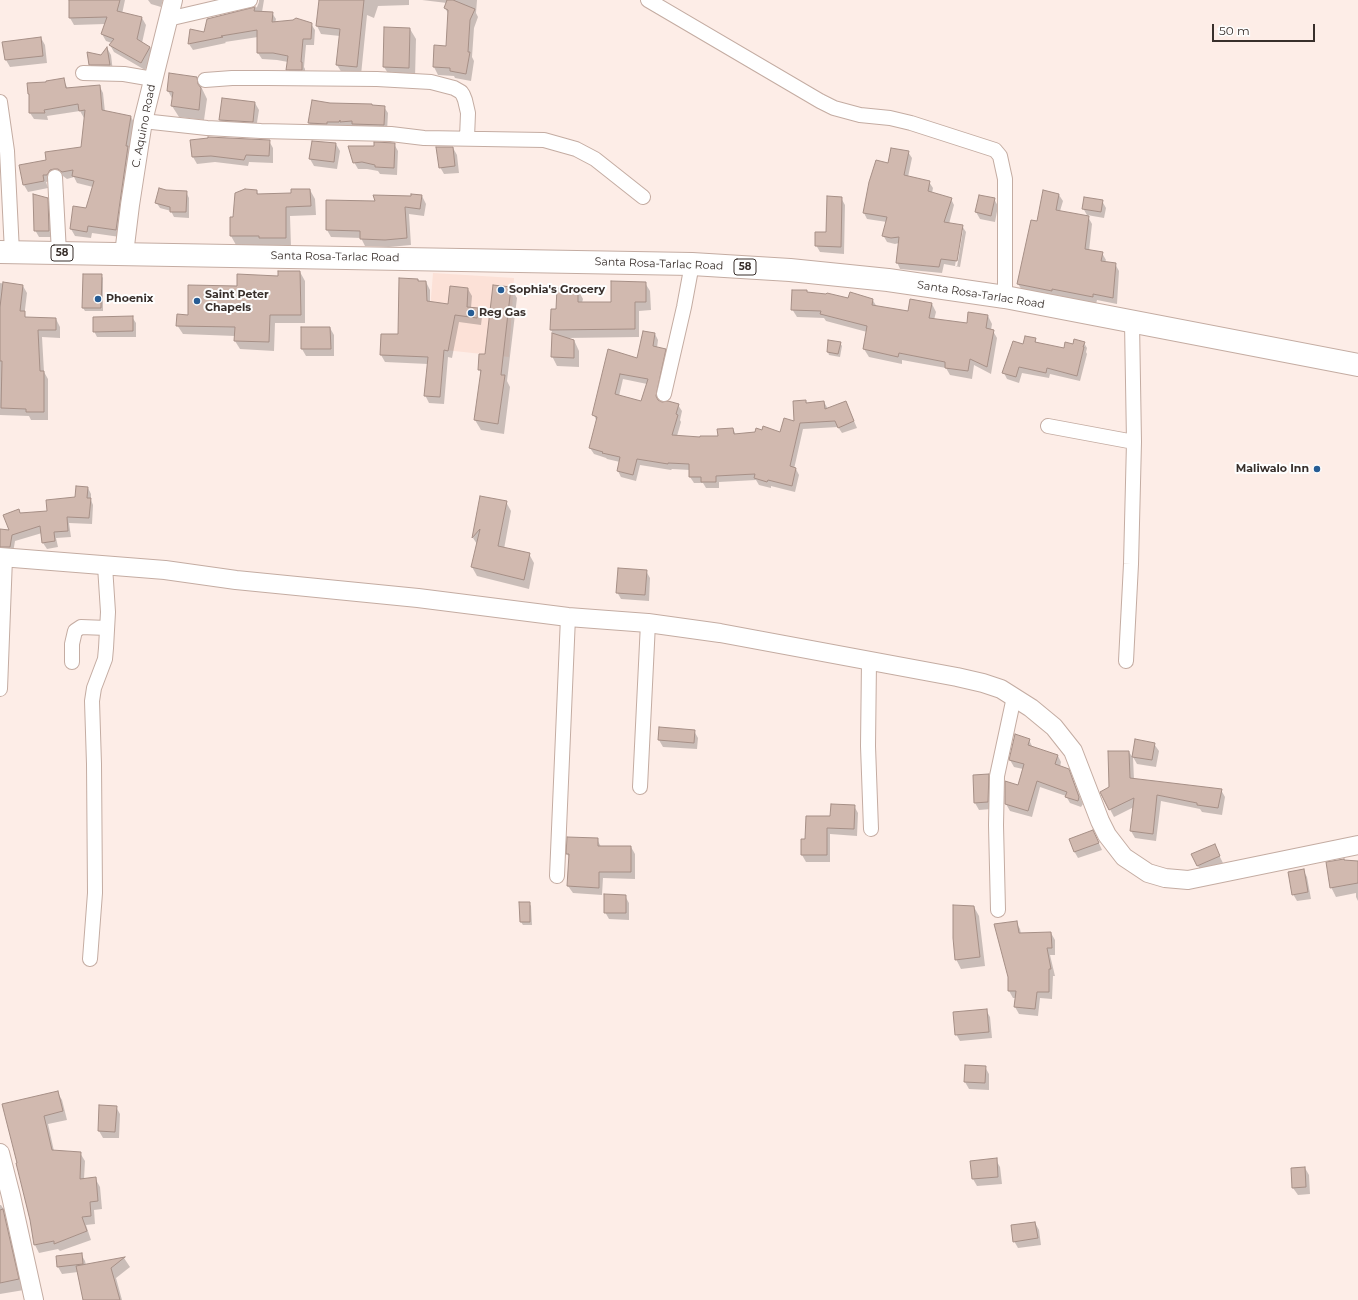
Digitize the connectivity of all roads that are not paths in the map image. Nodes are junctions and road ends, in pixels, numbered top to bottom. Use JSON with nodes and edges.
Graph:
{"nodes":[{"id":1,"x":173,"y":0,"type":"edge"},
{"id":2,"x":250,"y":0,"type":"edge"},
{"id":3,"x":648,"y":0,"type":"edge"},
{"id":4,"x":168,"y":19,"type":"junction"},
{"id":5,"x":83,"y":73,"type":"dead end"},
{"id":6,"x":153,"y":79,"type":"junction"},
{"id":7,"x":205,"y":80,"type":"dead end"},
{"id":8,"x":0,"y":102,"type":"edge"},
{"id":9,"x":143,"y":121,"type":"junction"},
{"id":10,"x":467,"y":138,"type":"junction"},
{"id":11,"x":55,"y":177,"type":"dead end"},
{"id":12,"x":643,"y":197,"type":"dead end"},
{"id":13,"x":6,"y":252,"type":"edge"},
{"id":14,"x":59,"y":253,"type":"junction"},
{"id":15,"x":124,"y":254,"type":"junction"},
{"id":16,"x":692,"y":264,"type":"junction"},
{"id":17,"x":1005,"y":297,"type":"junction"},
{"id":18,"x":1132,"y":322,"type":"junction"},
{"id":19,"x":1358,"y":365,"type":"edge"},
{"id":20,"x":664,"y":394,"type":"dead end"},
{"id":21,"x":1048,"y":426,"type":"dead end"},
{"id":22,"x":1134,"y":442,"type":"junction"},
{"id":23,"x":3,"y":557,"type":"edge"},
{"id":24,"x":105,"y":566,"type":"junction"},
{"id":25,"x":568,"y":617,"type":"junction"},
{"id":26,"x":648,"y":623,"type":"junction"},
{"id":27,"x":107,"y":628,"type":"junction"},
{"id":28,"x":869,"y":661,"type":"junction"},
{"id":29,"x":1126,"y":661,"type":"dead end"},
{"id":30,"x":72,"y":662,"type":"dead end"},
{"id":31,"x":0,"y":689,"type":"edge"},
{"id":32,"x":1014,"y":697,"type":"junction"},
{"id":33,"x":640,"y":787,"type":"dead end"},
{"id":34,"x":870,"y":829,"type":"dead end"},
{"id":35,"x":1358,"y":845,"type":"edge"},
{"id":36,"x":556,"y":876,"type":"dead end"},
{"id":37,"x":998,"y":910,"type":"dead end"},
{"id":38,"x":90,"y":959,"type":"dead end"},
{"id":39,"x":0,"y":1153,"type":"edge"},
{"id":40,"x":34,"y":1300,"type":"edge"}],
"edges":[{"from":1,"to":4,"type":"street","name":"C. Aquino Road"},
{"from":2,"to":4,"type":"street"},
{"from":3,"to":17,"type":"street"},
{"from":4,"to":6,"type":"street","name":"C. Aquino Road"},
{"from":5,"to":6,"type":"street"},
{"from":6,"to":9,"type":"street","name":"C. Aquino Road"},
{"from":7,"to":10,"type":"street"},
{"from":8,"to":13,"type":"street"},
{"from":9,"to":10,"type":"street"},
{"from":9,"to":15,"type":"street","name":"C. Aquino Road"},
{"from":10,"to":12,"type":"street"},
{"from":11,"to":14,"type":"street"},
{"from":13,"to":14,"type":"highway","name":"Santa Rosa-Tarlac Road","number":"58"},
{"from":14,"to":15,"type":"highway","name":"Santa Rosa-Tarlac Road","number":"58"},
{"from":15,"to":16,"type":"highway","name":"Santa Rosa-Tarlac Road","number":"58"},
{"from":16,"to":17,"type":"highway","name":"Santa Rosa-Tarlac Road","number":"58"},
{"from":16,"to":20,"type":"street"},
{"from":17,"to":18,"type":"highway","name":"Santa Rosa-Tarlac Road","number":"58"},
{"from":18,"to":19,"type":"highway","name":"Santa Rosa-Tarlac Road","number":"58"},
{"from":18,"to":22,"type":"street"},
{"from":21,"to":22,"type":"street"},
{"from":22,"to":29,"type":"street"},
{"from":23,"to":24,"type":"street"},
{"from":23,"to":31,"type":"street"},
{"from":24,"to":25,"type":"street"},
{"from":24,"to":27,"type":"street"},
{"from":25,"to":26,"type":"street"},
{"from":25,"to":36,"type":"street"},
{"from":26,"to":28,"type":"street"},
{"from":26,"to":33,"type":"street"},
{"from":27,"to":30,"type":"street"},
{"from":27,"to":38,"type":"street"},
{"from":28,"to":32,"type":"street"},
{"from":28,"to":34,"type":"street"},
{"from":32,"to":35,"type":"street"},
{"from":32,"to":37,"type":"street"},
{"from":39,"to":40,"type":"street"}]}
